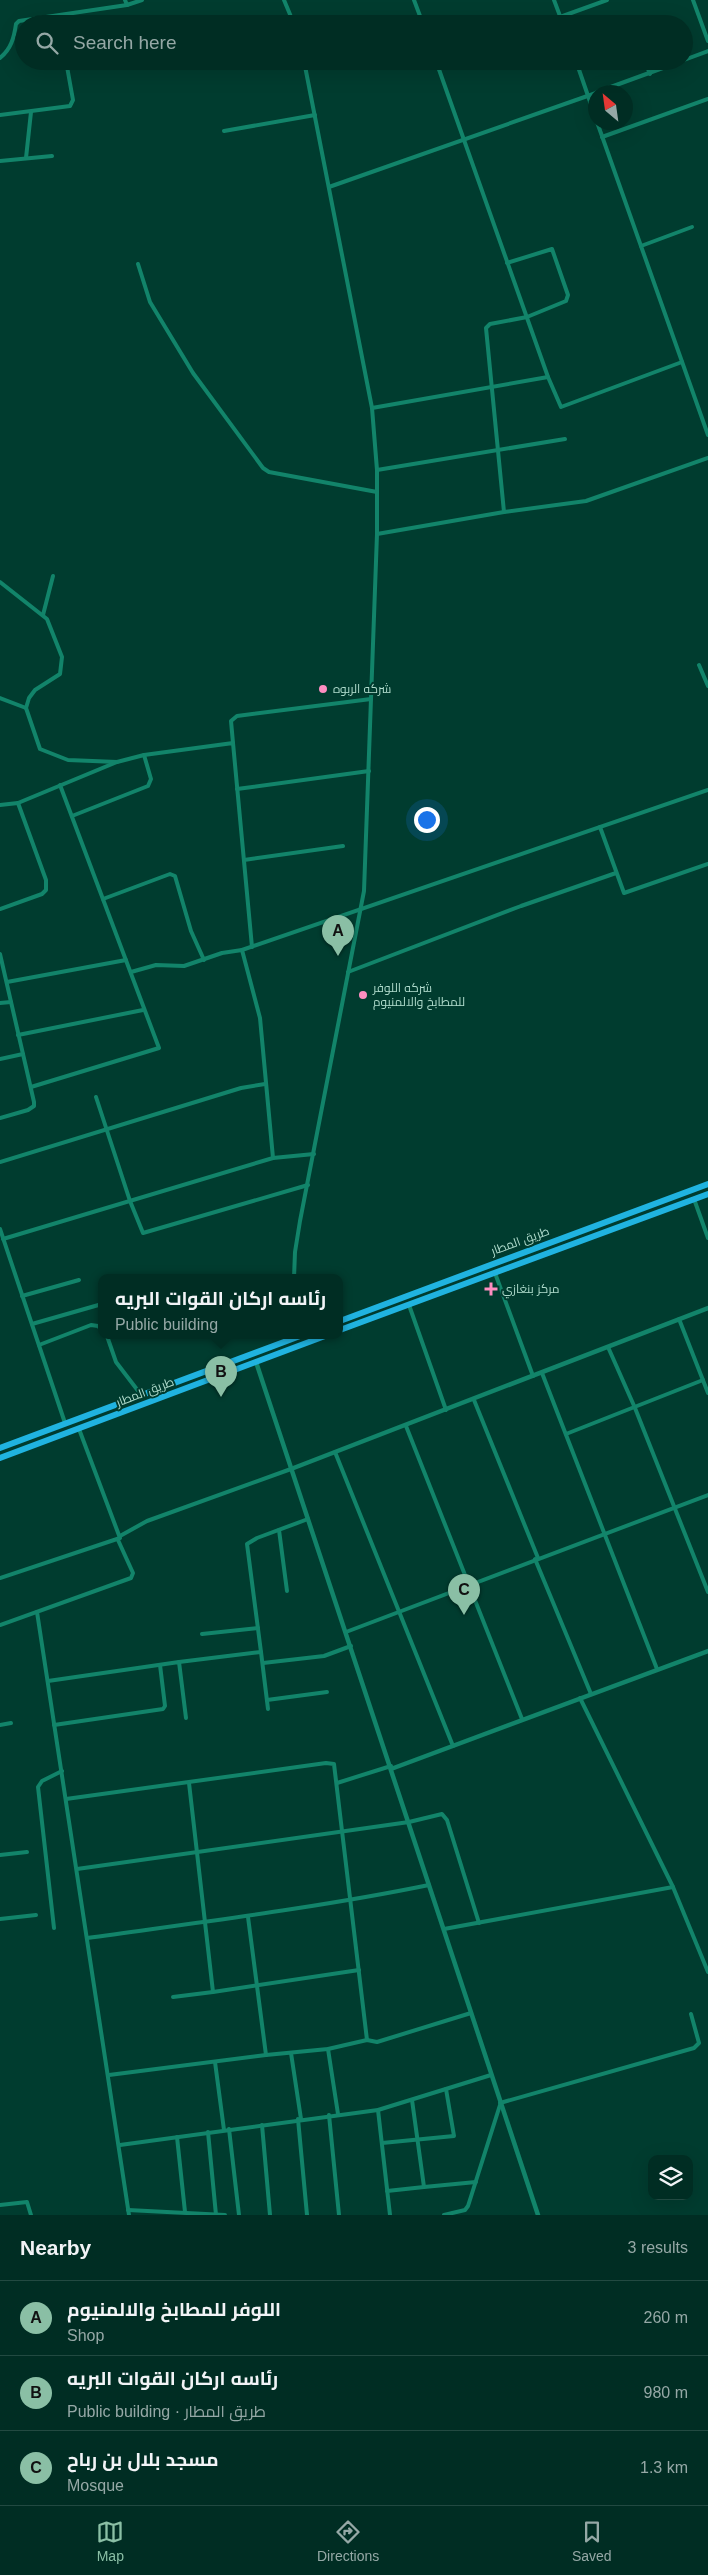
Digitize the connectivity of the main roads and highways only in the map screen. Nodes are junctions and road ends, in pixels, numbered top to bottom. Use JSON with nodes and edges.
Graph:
{"nodes":[{"id":1,"x":708,"y":1184,"type":"edge"},
{"id":2,"x":708,"y":1194,"type":"edge"},
{"id":3,"x":343,"y":1320,"type":"edge"},
{"id":4,"x":343,"y":1329,"type":"edge"},
{"id":5,"x":292,"y":1339,"type":"edge"},
{"id":6,"x":317,"y":1339,"type":"edge"},
{"id":7,"x":0,"y":1448,"type":"edge"},
{"id":8,"x":0,"y":1458,"type":"edge"}],
"edges":[{"from":1,"to":3,"type":"highway","name":"طريق المطار"},
{"from":2,"to":4,"type":"highway","name":"طريق المطار"},
{"from":5,"to":7,"type":"highway","name":"طريق المطار"},
{"from":6,"to":8,"type":"highway","name":"طريق المطار"}]}
